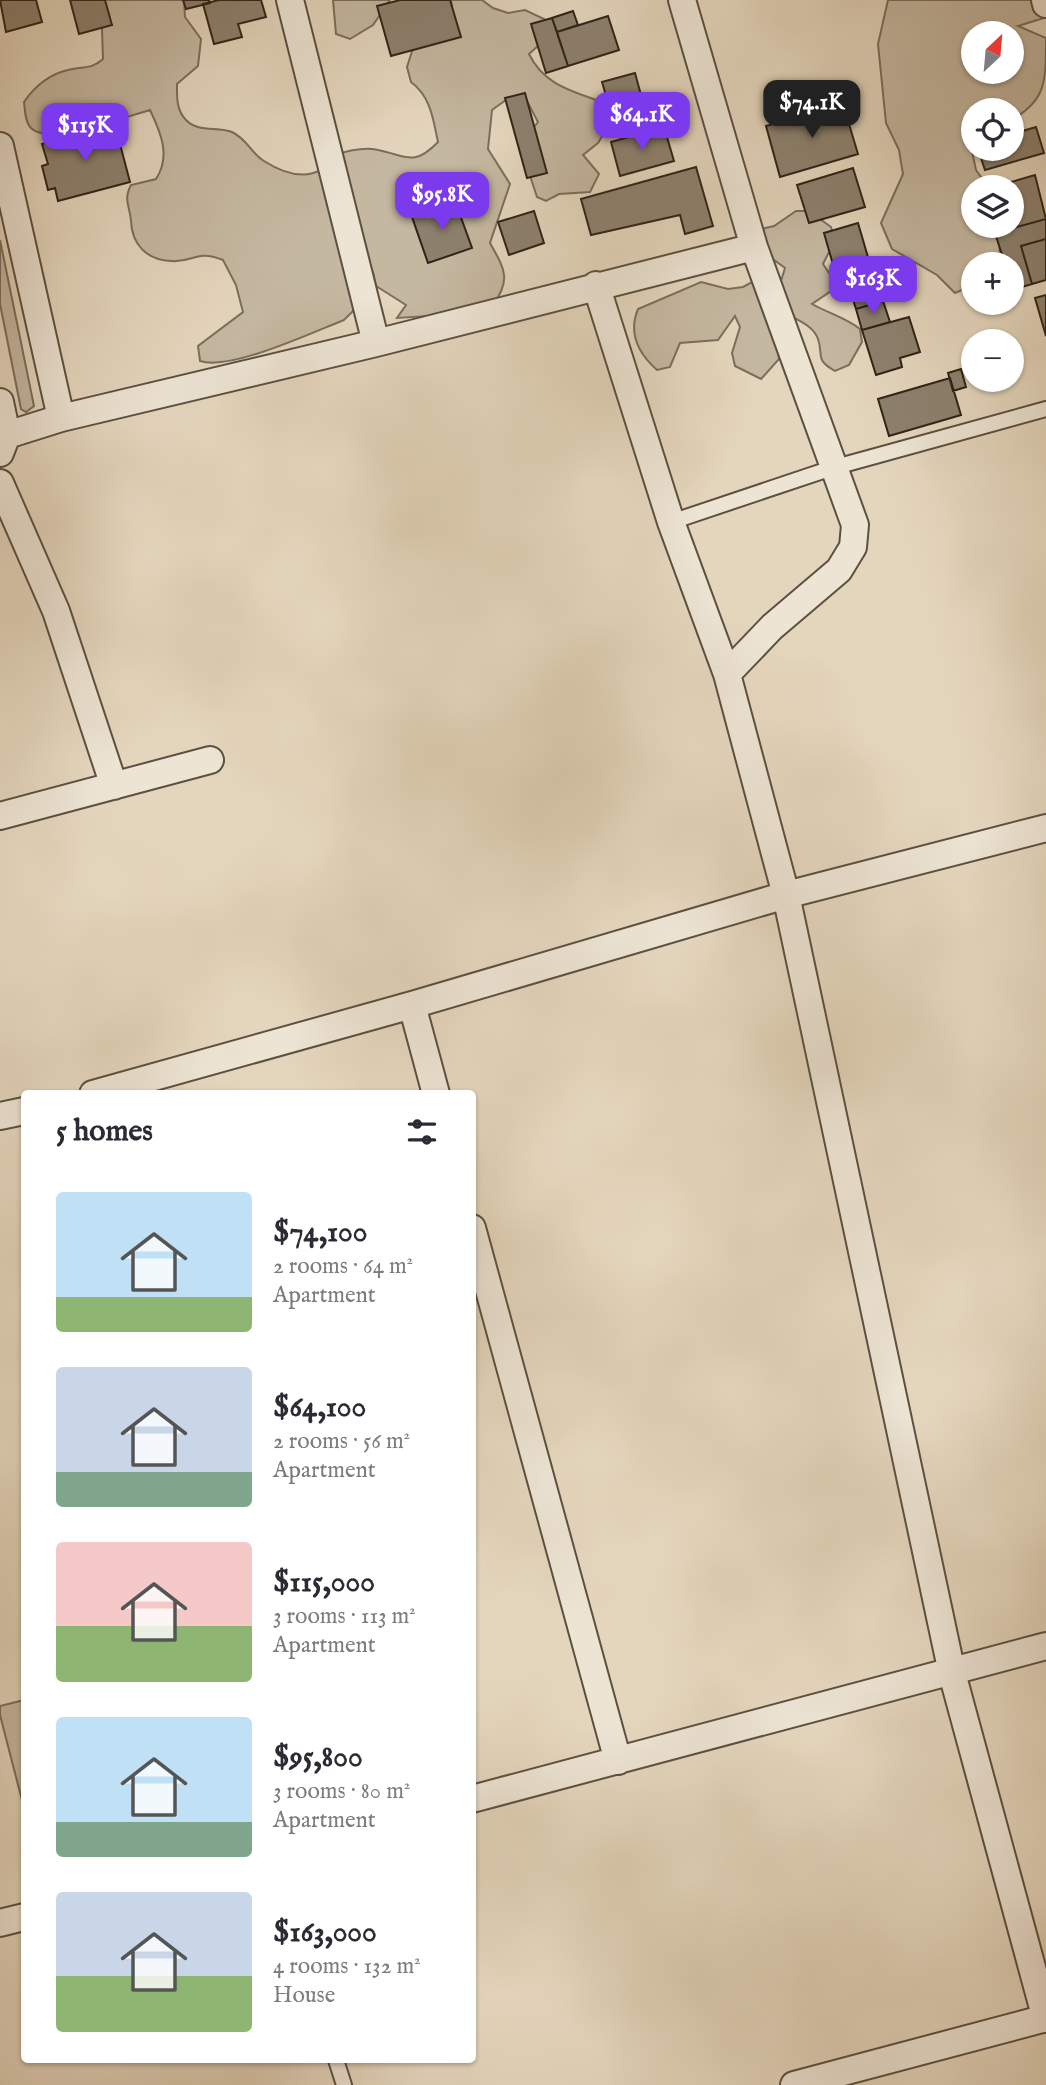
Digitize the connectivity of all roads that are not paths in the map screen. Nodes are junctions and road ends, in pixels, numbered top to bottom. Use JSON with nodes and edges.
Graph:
{"nodes":[{"id":1,"x":290,"y":0,"type":"edge"},
{"id":2,"x":681,"y":0,"type":"edge"},
{"id":3,"x":0,"y":146,"type":"edge"},
{"id":4,"x":754,"y":247,"type":"junction"},
{"id":5,"x":596,"y":285,"type":"junction"},
{"id":6,"x":376,"y":343,"type":"junction"},
{"id":7,"x":0,"y":402,"type":"edge"},
{"id":8,"x":1046,"y":409,"type":"edge"},
{"id":9,"x":61,"y":418,"type":"junction"},
{"id":10,"x":4,"y":444,"type":"edge"},
{"id":11,"x":832,"y":468,"type":"junction"},
{"id":12,"x":0,"y":483,"type":"edge"},
{"id":13,"x":671,"y":522,"type":"junction"},
{"id":14,"x":727,"y":674,"type":"junction"},
{"id":15,"x":210,"y":760,"type":"dead end"},
{"id":16,"x":114,"y":786,"type":"junction"},
{"id":17,"x":0,"y":816,"type":"edge"},
{"id":18,"x":1046,"y":828,"type":"edge"},
{"id":19,"x":786,"y":895,"type":"junction"},
{"id":20,"x":412,"y":1005,"type":"junction"},
{"id":21,"x":107,"y":1090,"type":"edge"},
{"id":22,"x":435,"y":1090,"type":"edge"},
{"id":23,"x":21,"y":1112,"type":"edge"},
{"id":24,"x":0,"y":1116,"type":"edge"},
{"id":25,"x":476,"y":1243,"type":"edge"},
{"id":26,"x":1046,"y":1646,"type":"edge"},
{"id":27,"x":952,"y":1674,"type":"junction"},
{"id":28,"x":618,"y":1761,"type":"junction"},
{"id":29,"x":476,"y":1798,"type":"edge"},
{"id":30,"x":21,"y":1918,"type":"edge"},
{"id":31,"x":0,"y":1923,"type":"edge"},
{"id":32,"x":1046,"y":2019,"type":"edge"},
{"id":33,"x":337,"y":2063,"type":"edge"},
{"id":34,"x":805,"y":2083,"type":"edge"},
{"id":35,"x":344,"y":2085,"type":"edge"}],
"edges":[{"from":1,"to":6,"type":"street"},
{"from":2,"to":4,"type":"street"},
{"from":3,"to":9,"type":"street"},
{"from":4,"to":5,"type":"street"},
{"from":4,"to":11,"type":"street"},
{"from":5,"to":6,"type":"street"},
{"from":5,"to":13,"type":"street"},
{"from":6,"to":9,"type":"street"},
{"from":7,"to":10,"type":"street"},
{"from":8,"to":11,"type":"lane"},
{"from":9,"to":10,"type":"street"},
{"from":11,"to":13,"type":"lane"},
{"from":11,"to":14,"type":"street"},
{"from":12,"to":16,"type":"street"},
{"from":13,"to":14,"type":"street"},
{"from":14,"to":19,"type":"street"},
{"from":15,"to":16,"type":"street"},
{"from":16,"to":17,"type":"street"},
{"from":18,"to":19,"type":"street"},
{"from":19,"to":20,"type":"street"},
{"from":19,"to":27,"type":"street"},
{"from":20,"to":21,"type":"street"},
{"from":20,"to":22,"type":"street"},
{"from":23,"to":24,"type":"street"},
{"from":25,"to":28,"type":"street"},
{"from":26,"to":27,"type":"street"},
{"from":27,"to":28,"type":"street"},
{"from":27,"to":32,"type":"street"},
{"from":28,"to":29,"type":"street"},
{"from":30,"to":31,"type":"street"},
{"from":32,"to":34,"type":"street"},
{"from":33,"to":35,"type":"lane"}]}
